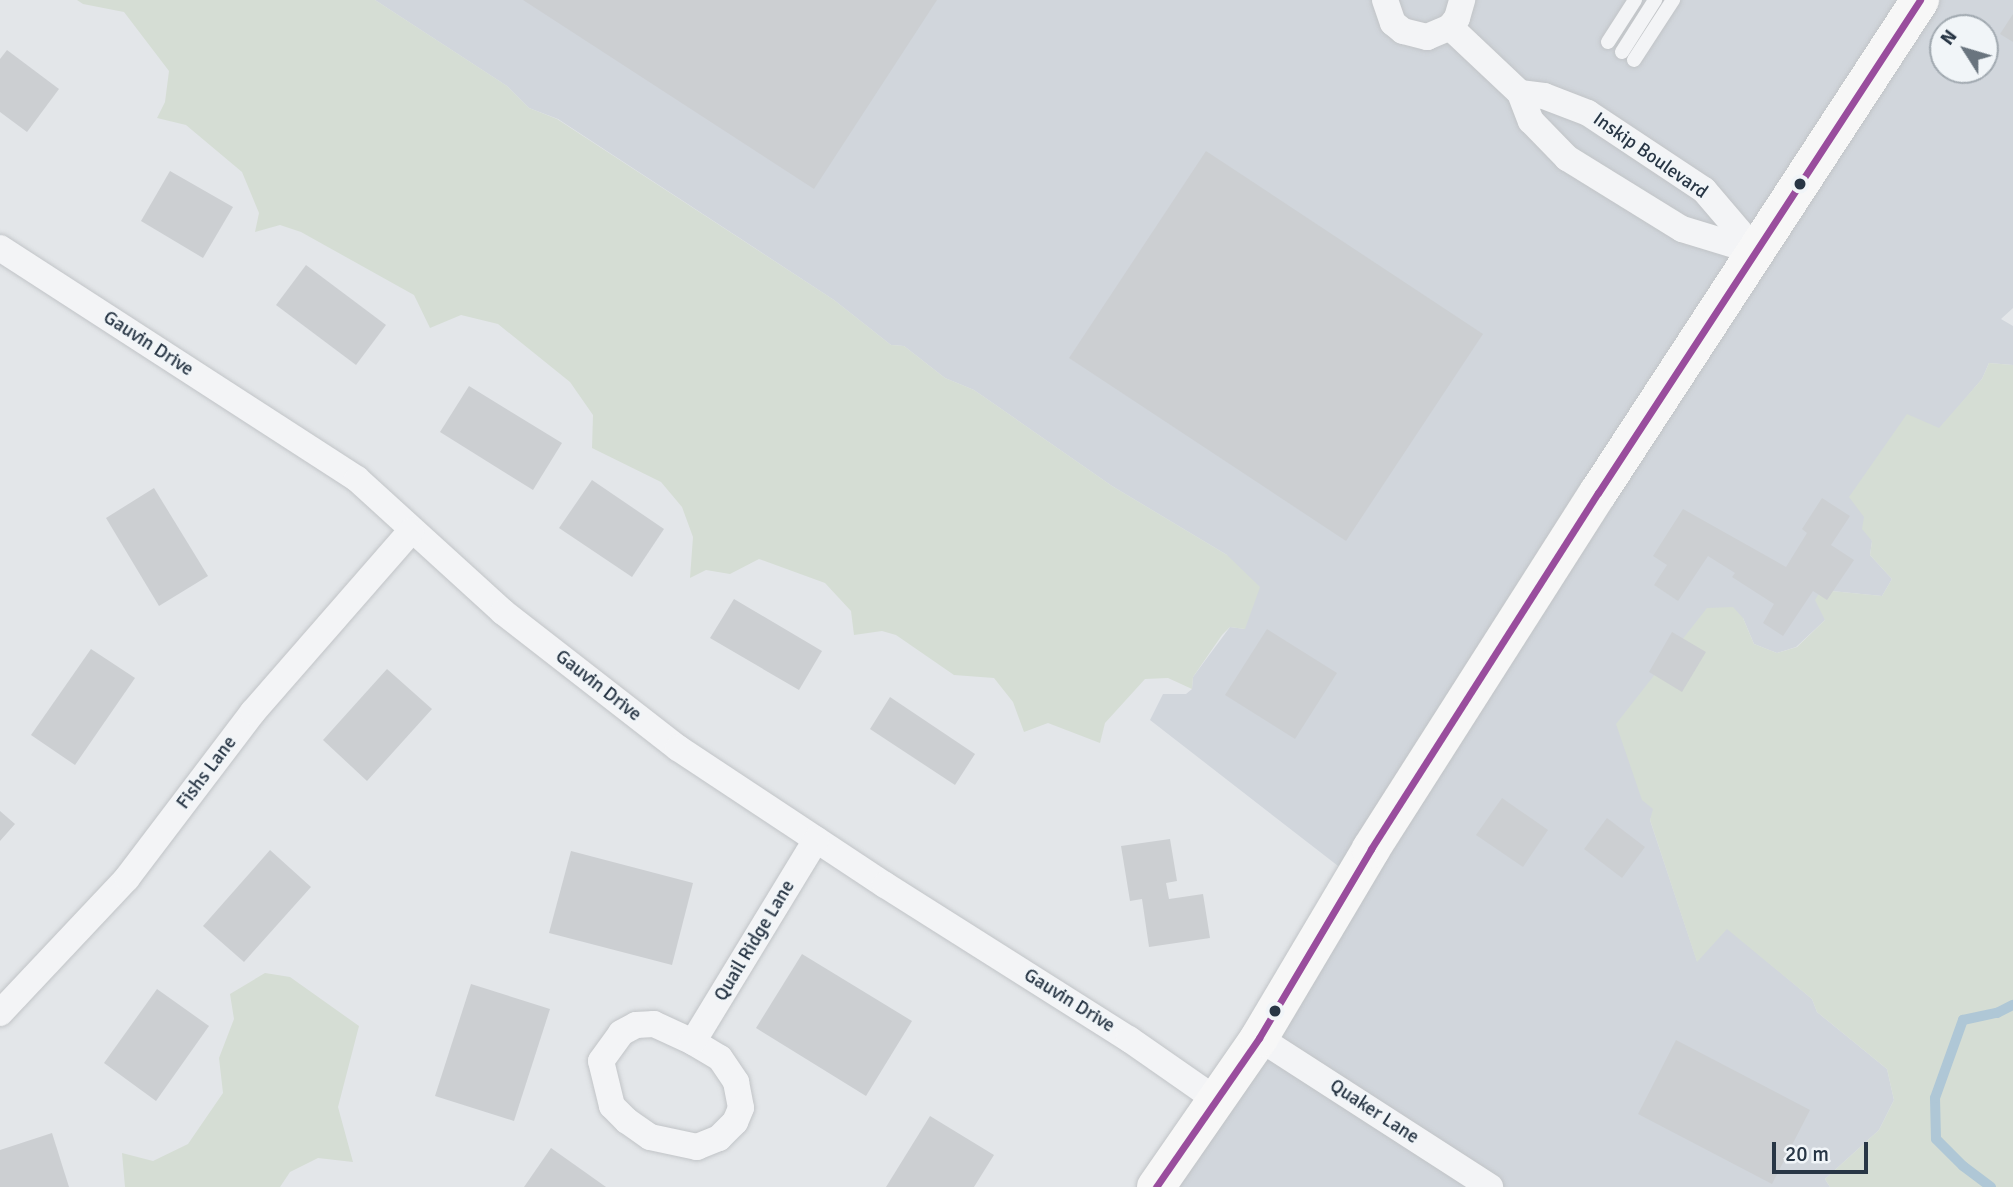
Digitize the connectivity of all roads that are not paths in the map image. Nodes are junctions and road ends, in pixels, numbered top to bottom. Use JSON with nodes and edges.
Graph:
{"nodes":[{"id":1,"x":1385,"y":0,"type":"edge"},
{"id":2,"x":1462,"y":0,"type":"edge"},
{"id":3,"x":1635,"y":0,"type":"edge"},
{"id":4,"x":1655,"y":0,"type":"edge"},
{"id":5,"x":1673,"y":0,"type":"edge"},
{"id":6,"x":1920,"y":0,"type":"edge"},
{"id":7,"x":1450,"y":27,"type":"junction"},
{"id":8,"x":1608,"y":42,"type":"dead end"},
{"id":9,"x":1520,"y":93,"type":"junction"},
{"id":10,"x":0,"y":248,"type":"edge"},
{"id":11,"x":1757,"y":252,"type":"junction"},
{"id":12,"x":411,"y":531,"type":"junction"},
{"id":13,"x":816,"y":840,"type":"junction"},
{"id":14,"x":0,"y":1013,"type":"edge"},
{"id":15,"x":1259,"y":1038,"type":"junction"},
{"id":16,"x":693,"y":1042,"type":"junction"},
{"id":17,"x":1215,"y":1099,"type":"junction"},
{"id":18,"x":1156,"y":1187,"type":"edge"},
{"id":19,"x":1490,"y":1187,"type":"edge"}],
"edges":[{"from":1,"to":7,"type":"street"},
{"from":2,"to":7,"type":"street"},
{"from":3,"to":8,"type":"lane"},
{"from":4,"to":5,"type":"lane"},
{"from":6,"to":11,"type":"main road"},
{"from":7,"to":9,"type":"street","name":"Inskip Boulevard"},
{"from":9,"to":11,"type":"street","name":"Inskip Boulevard"},
{"from":9,"to":11,"type":"street","name":"Inskip Boulevard"},
{"from":10,"to":12,"type":"street","name":"Gauvin Drive"},
{"from":11,"to":15,"type":"main road"},
{"from":12,"to":13,"type":"street","name":"Gauvin Drive"},
{"from":12,"to":14,"type":"street","name":"Fishs Lane"},
{"from":13,"to":16,"type":"street","name":"Quail Ridge Lane"},
{"from":13,"to":17,"type":"street","name":"Gauvin Drive"},
{"from":15,"to":17,"type":"main road"},
{"from":15,"to":19,"type":"street","name":"Quaker Lane"},
{"from":16,"to":16,"type":"street"},
{"from":17,"to":18,"type":"main road"}]}
